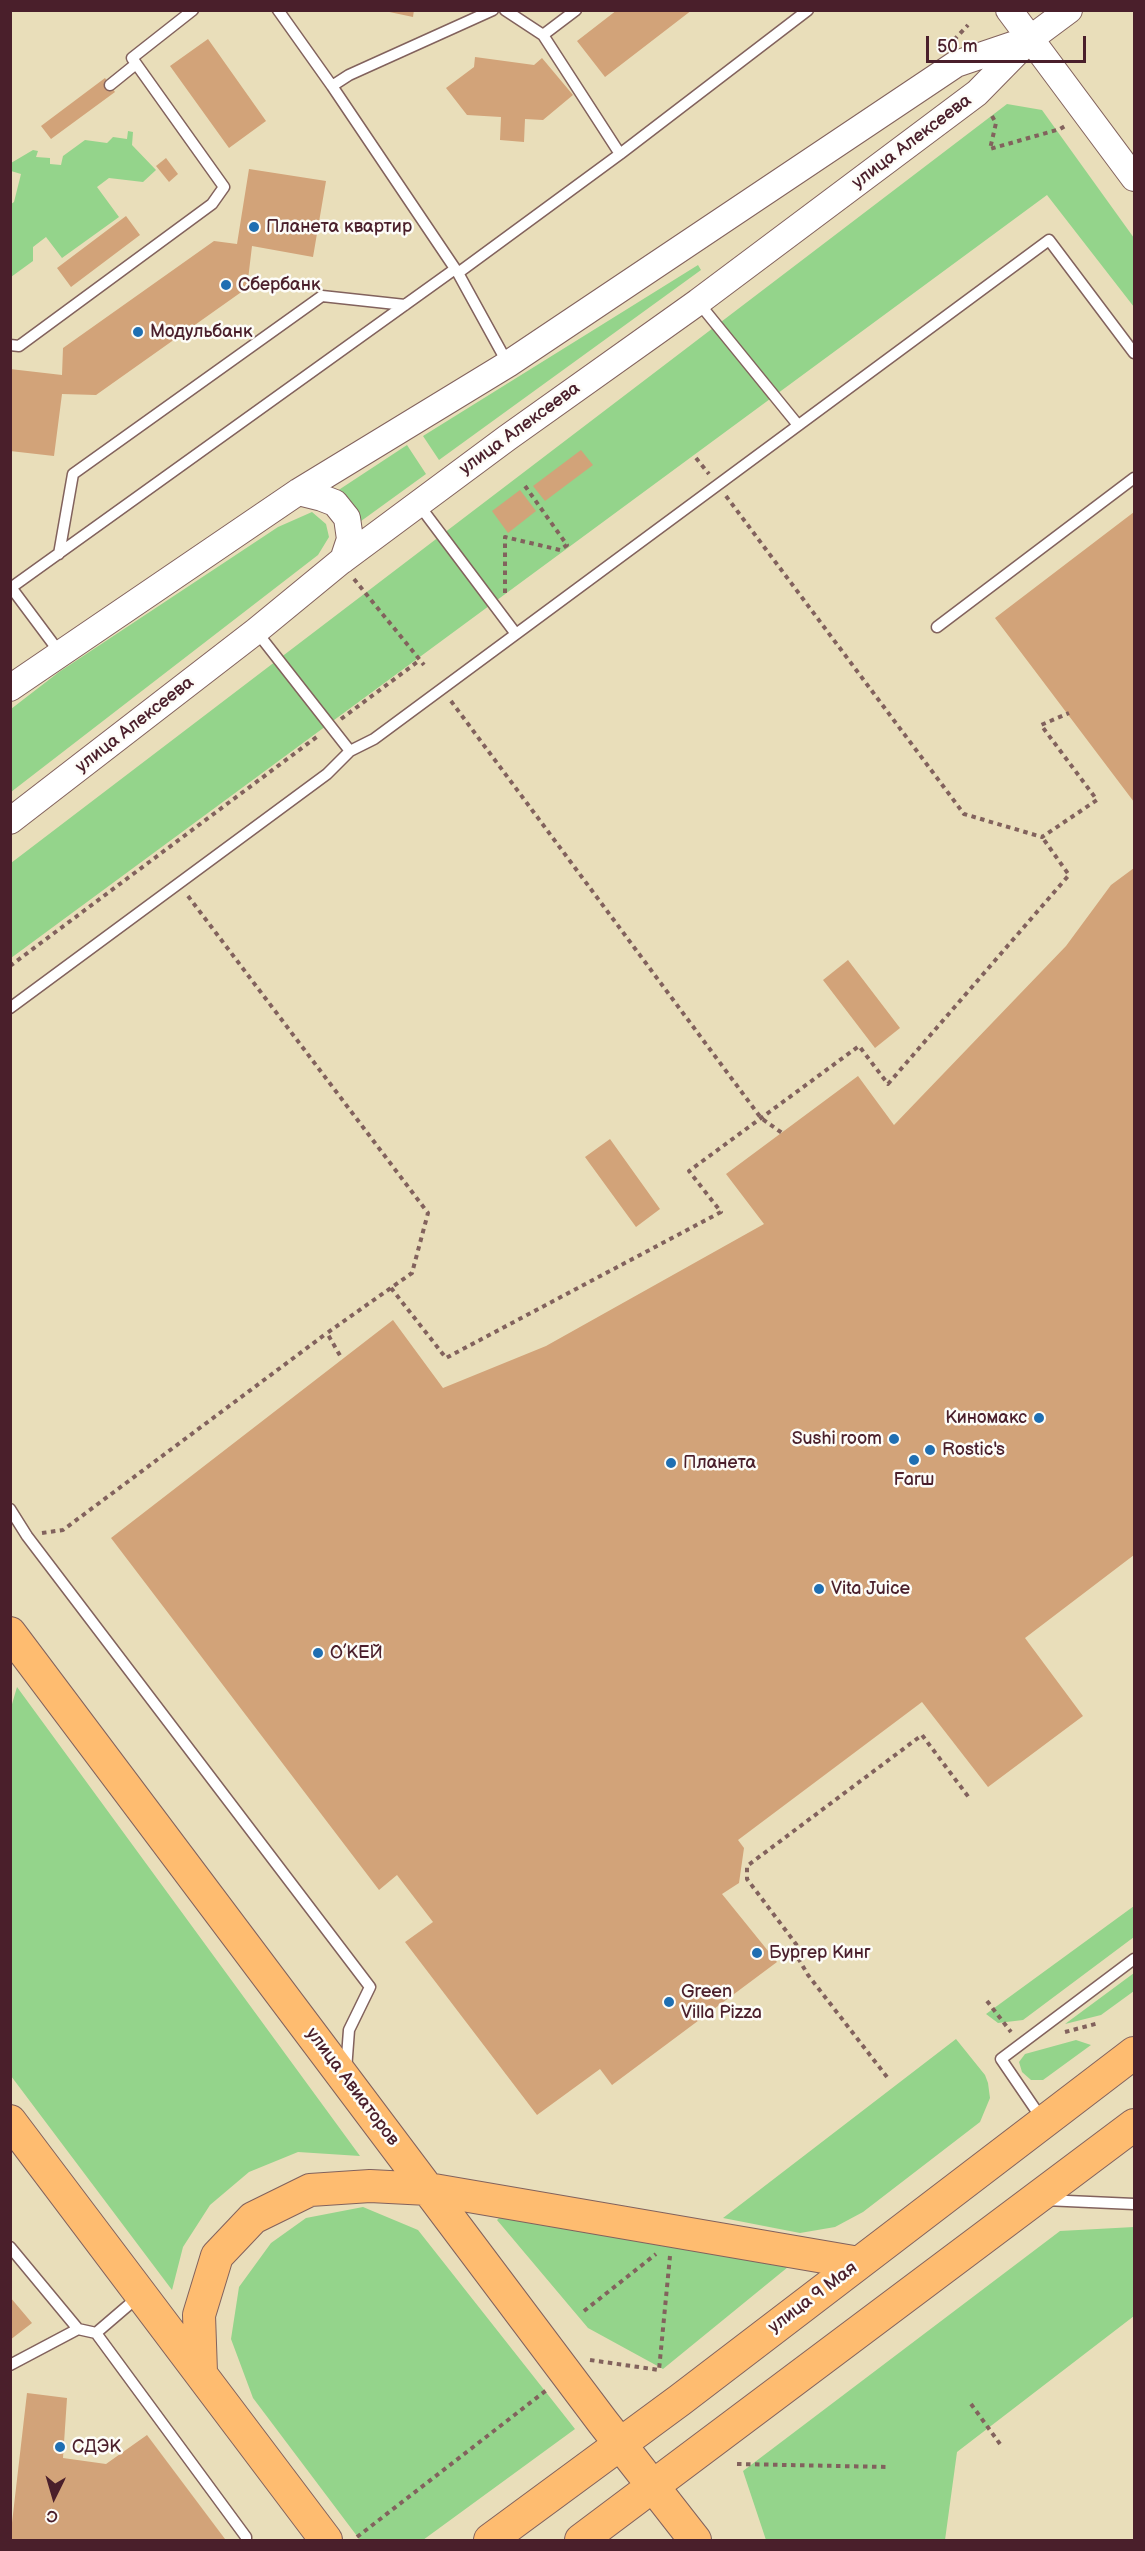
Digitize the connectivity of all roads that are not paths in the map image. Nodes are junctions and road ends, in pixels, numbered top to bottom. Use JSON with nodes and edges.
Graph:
{"nodes":[{"id":1,"x":193,"y":10,"type":"edge"},
{"id":2,"x":278,"y":10,"type":"edge"},
{"id":3,"x":493,"y":10,"type":"edge"},
{"id":4,"x":505,"y":10,"type":"edge"},
{"id":5,"x":576,"y":10,"type":"edge"},
{"id":6,"x":808,"y":10,"type":"edge"},
{"id":7,"x":1008,"y":10,"type":"edge"},
{"id":8,"x":1069,"y":10,"type":"edge"},
{"id":9,"x":543,"y":35,"type":"junction"},
{"id":10,"x":1030,"y":39,"type":"junction"},
{"id":11,"x":136,"y":64,"type":"junction"},
{"id":12,"x":110,"y":84,"type":"dead end"},
{"id":13,"x":332,"y":86,"type":"junction"},
{"id":14,"x":620,"y":154,"type":"junction"},
{"id":15,"x":1134,"y":178,"type":"edge"},
{"id":16,"x":456,"y":271,"type":"junction"},
{"id":17,"x":698,"y":302,"type":"junction"},
{"id":18,"x":405,"y":305,"type":"junction"},
{"id":19,"x":10,"y":345,"type":"edge"},
{"id":20,"x":1134,"y":353,"type":"edge"},
{"id":21,"x":508,"y":364,"type":"junction"},
{"id":22,"x":798,"y":425,"type":"junction"},
{"id":23,"x":1134,"y":478,"type":"edge"},
{"id":24,"x":298,"y":492,"type":"junction"},
{"id":25,"x":418,"y":504,"type":"junction"},
{"id":26,"x":60,"y":554,"type":"junction"},
{"id":27,"x":341,"y":561,"type":"junction"},
{"id":28,"x":11,"y":587,"type":"edge"},
{"id":29,"x":937,"y":627,"type":"dead end"},
{"id":30,"x":256,"y":631,"type":"junction"},
{"id":31,"x":516,"y":634,"type":"junction"},
{"id":32,"x":60,"y":653,"type":"junction"},
{"id":33,"x":10,"y":688,"type":"edge"},
{"id":34,"x":350,"y":751,"type":"junction"},
{"id":35,"x":10,"y":821,"type":"edge"},
{"id":36,"x":10,"y":1008,"type":"edge"},
{"id":37,"x":10,"y":1509,"type":"edge"},
{"id":38,"x":10,"y":1633,"type":"edge"},
{"id":39,"x":1134,"y":1959,"type":"edge"},
{"id":40,"x":1134,"y":2053,"type":"edge"},
{"id":41,"x":346,"y":2079,"type":"junction"},
{"id":42,"x":10,"y":2121,"type":"edge"},
{"id":43,"x":1043,"y":2121,"type":"junction"},
{"id":44,"x":1134,"y":2125,"type":"edge"},
{"id":45,"x":428,"y":2189,"type":"junction"},
{"id":46,"x":1036,"y":2199,"type":"junction"},
{"id":47,"x":1134,"y":2205,"type":"edge"},
{"id":48,"x":10,"y":2247,"type":"edge"},
{"id":49,"x":859,"y":2263,"type":"junction"},
{"id":50,"x":142,"y":2294,"type":"junction"},
{"id":51,"x":78,"y":2329,"type":"junction"},
{"id":52,"x":96,"y":2333,"type":"junction"},
{"id":53,"x":10,"y":2365,"type":"edge"},
{"id":54,"x":201,"y":2372,"type":"junction"},
{"id":55,"x":620,"y":2444,"type":"junction"},
{"id":56,"x":652,"y":2487,"type":"junction"},
{"id":57,"x":246,"y":2541,"type":"edge"},
{"id":58,"x":326,"y":2541,"type":"edge"},
{"id":59,"x":490,"y":2541,"type":"edge"},
{"id":60,"x":580,"y":2541,"type":"edge"},
{"id":61,"x":694,"y":2541,"type":"edge"}],
"edges":[{"from":1,"to":11,"type":"lane"},
{"from":2,"to":13,"type":"lane"},
{"from":3,"to":13,"type":"lane"},
{"from":4,"to":9,"type":"lane"},
{"from":5,"to":9,"type":"lane"},
{"from":6,"to":14,"type":"lane"},
{"from":7,"to":10,"type":"street"},
{"from":8,"to":10,"type":"street","name":"улица Алексеева"},
{"from":9,"to":14,"type":"lane"},
{"from":10,"to":15,"type":"street"},
{"from":10,"to":17,"type":"street","name":"улица Алексеева"},
{"from":10,"to":21,"type":"street","name":"улица Алексеева"},
{"from":11,"to":12,"type":"lane"},
{"from":11,"to":19,"type":"lane"},
{"from":13,"to":16,"type":"lane"},
{"from":14,"to":16,"type":"lane"},
{"from":16,"to":18,"type":"lane"},
{"from":16,"to":21,"type":"lane"},
{"from":17,"to":22,"type":"lane"},
{"from":17,"to":25,"type":"street","name":"улица Алексеева"},
{"from":18,"to":26,"type":"lane"},
{"from":18,"to":26,"type":"lane"},
{"from":20,"to":22,"type":"lane"},
{"from":21,"to":24,"type":"street","name":"улица Алексеева"},
{"from":22,"to":31,"type":"lane"},
{"from":23,"to":29,"type":"lane"},
{"from":24,"to":27,"type":"street"},
{"from":24,"to":32,"type":"street","name":"улица Алексеева"},
{"from":25,"to":27,"type":"street","name":"улица Алексеева"},
{"from":25,"to":31,"type":"lane"},
{"from":26,"to":28,"type":"lane"},
{"from":27,"to":30,"type":"street","name":"улица Алексеева"},
{"from":28,"to":32,"type":"lane"},
{"from":30,"to":34,"type":"lane"},
{"from":30,"to":35,"type":"street","name":"улица Алексеева"},
{"from":31,"to":34,"type":"lane"},
{"from":32,"to":33,"type":"street","name":"улица Алексеева"},
{"from":34,"to":36,"type":"lane"},
{"from":37,"to":41,"type":"lane"},
{"from":38,"to":41,"type":"main road","name":"улица Авиаторов"},
{"from":39,"to":43,"type":"lane"},
{"from":40,"to":43,"type":"main road","name":"улица 9 Мая"},
{"from":41,"to":45,"type":"main road","name":"улица Авиаторов"},
{"from":42,"to":50,"type":"main road"},
{"from":43,"to":49,"type":"main road","name":"улица 9 Мая"},
{"from":44,"to":46,"type":"main road"},
{"from":45,"to":49,"type":"main road"},
{"from":45,"to":54,"type":"main road"},
{"from":45,"to":55,"type":"main road","name":"улица Авиаторов"},
{"from":46,"to":47,"type":"lane"},
{"from":46,"to":56,"type":"main road"},
{"from":48,"to":51,"type":"lane"},
{"from":49,"to":55,"type":"main road","name":"улица 9 Мая"},
{"from":50,"to":52,"type":"lane"},
{"from":50,"to":54,"type":"main road"},
{"from":51,"to":52,"type":"lane"},
{"from":51,"to":53,"type":"lane"},
{"from":52,"to":57,"type":"lane"},
{"from":54,"to":58,"type":"main road"},
{"from":55,"to":56,"type":"main road","name":"улица Авиаторов"},
{"from":55,"to":59,"type":"main road","name":"улица 9 Мая"},
{"from":56,"to":60,"type":"main road"},
{"from":56,"to":61,"type":"main road","name":"улица Авиаторов"}]}
